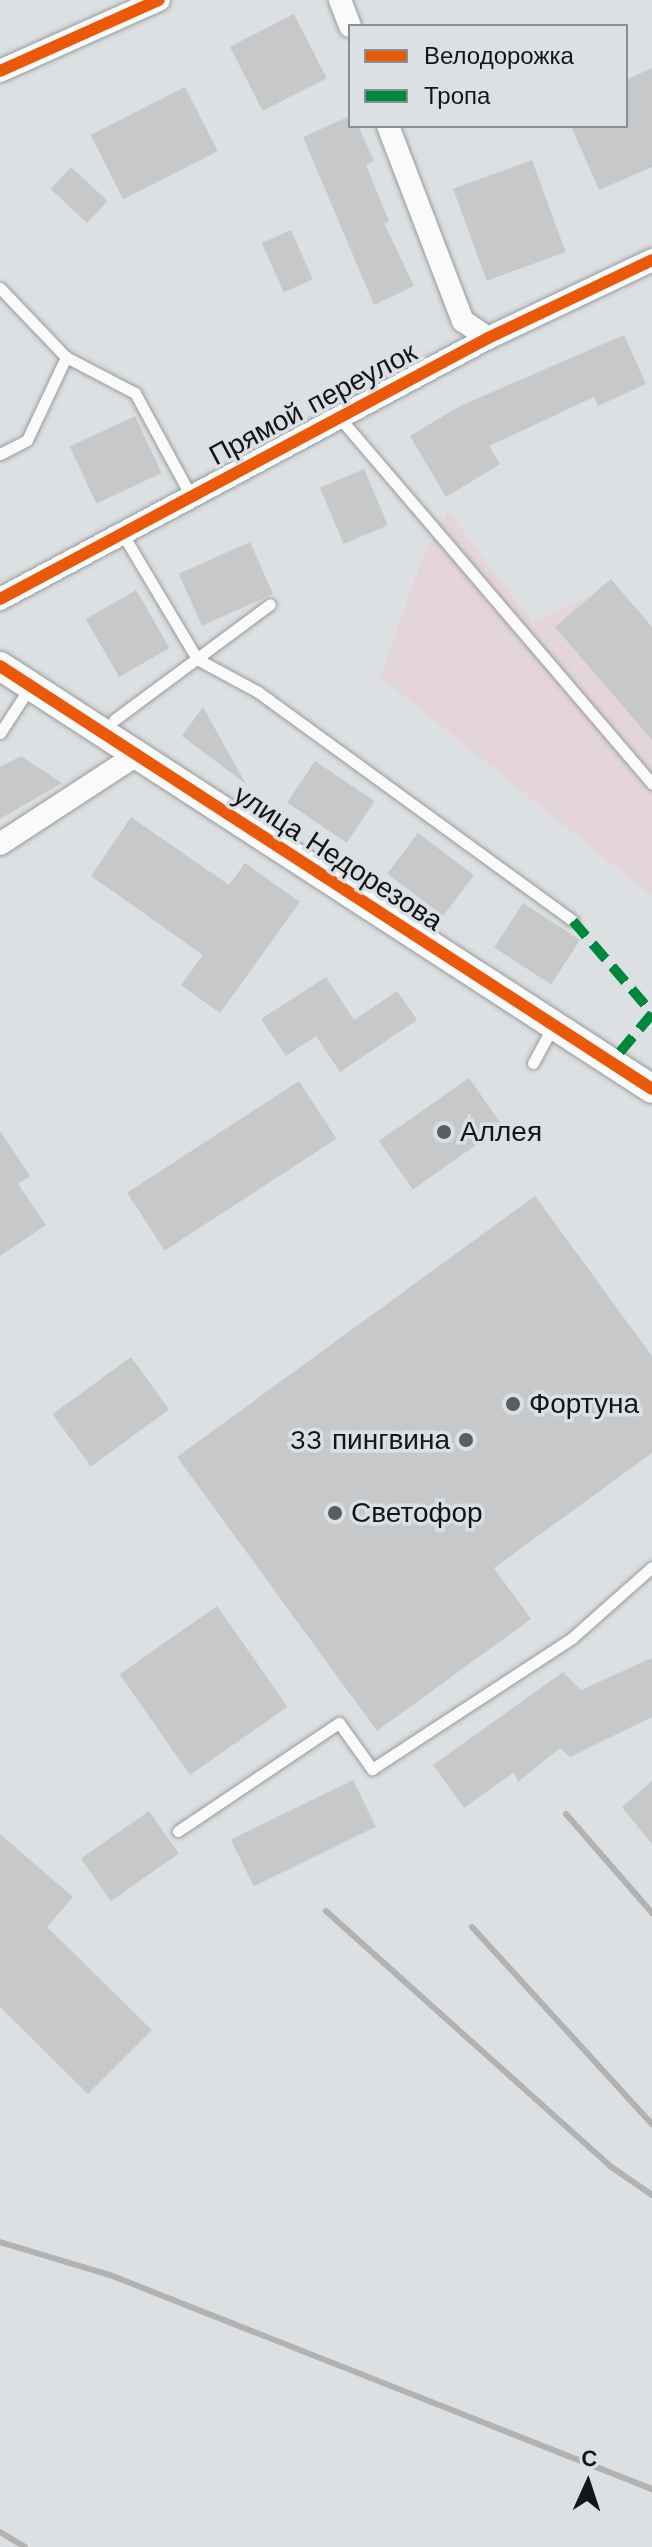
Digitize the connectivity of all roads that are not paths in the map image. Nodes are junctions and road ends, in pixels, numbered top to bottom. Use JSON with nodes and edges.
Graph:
{"nodes":[{"id":1,"x":159,"y":0,"type":"edge"},
{"id":2,"x":340,"y":0,"type":"edge"},
{"id":3,"x":349,"y":24,"type":"edge"},
{"id":4,"x":0,"y":71,"type":"edge"},
{"id":5,"x":389,"y":128,"type":"edge"},
{"id":6,"x":652,"y":260,"type":"edge"},
{"id":7,"x":0,"y":288,"type":"edge"},
{"id":8,"x":488,"y":338,"type":"junction"},
{"id":9,"x":66,"y":357,"type":"junction"},
{"id":10,"x":339,"y":417,"type":"junction"},
{"id":11,"x":0,"y":454,"type":"edge"},
{"id":12,"x":191,"y":496,"type":"junction"},
{"id":13,"x":122,"y":533,"type":"junction"},
{"id":14,"x":0,"y":599,"type":"edge"},
{"id":15,"x":270,"y":604,"type":"dead end"},
{"id":16,"x":197,"y":659,"type":"junction"},
{"id":17,"x":0,"y":666,"type":"edge"},
{"id":18,"x":30,"y":686,"type":"junction"},
{"id":19,"x":114,"y":720,"type":"dead end"},
{"id":20,"x":0,"y":733,"type":"edge"},
{"id":21,"x":135,"y":756,"type":"junction"},
{"id":22,"x":652,"y":784,"type":"edge"},
{"id":23,"x":0,"y":844,"type":"edge"},
{"id":24,"x":573,"y":921,"type":"dead end"},
{"id":25,"x":553,"y":1025,"type":"junction"},
{"id":26,"x":533,"y":1063,"type":"dead end"},
{"id":27,"x":648,"y":1081,"type":"edge"},
{"id":28,"x":652,"y":1567,"type":"edge"},
{"id":29,"x":178,"y":1831,"type":"dead end"}],
"edges":[{"from":1,"to":4,"type":"street"},
{"from":2,"to":3,"type":"street"},
{"from":5,"to":8,"type":"street"},
{"from":6,"to":8,"type":"street","name":"Прямой переулок"},
{"from":7,"to":9,"type":"lane"},
{"from":8,"to":10,"type":"street","name":"Прямой переулок"},
{"from":9,"to":11,"type":"lane"},
{"from":9,"to":12,"type":"lane"},
{"from":10,"to":12,"type":"street","name":"Прямой переулок"},
{"from":10,"to":22,"type":"lane"},
{"from":12,"to":13,"type":"street","name":"Прямой переулок"},
{"from":13,"to":14,"type":"street","name":"Прямой переулок"},
{"from":13,"to":16,"type":"lane"},
{"from":15,"to":16,"type":"lane"},
{"from":16,"to":19,"type":"lane"},
{"from":16,"to":24,"type":"lane"},
{"from":17,"to":18,"type":"street","name":"улица Недорезова"},
{"from":18,"to":20,"type":"lane"},
{"from":18,"to":21,"type":"street","name":"улица Недорезова"},
{"from":21,"to":23,"type":"street"},
{"from":21,"to":25,"type":"street","name":"улица Недорезова"},
{"from":25,"to":26,"type":"lane"},
{"from":25,"to":27,"type":"street","name":"улица Недорезова"},
{"from":28,"to":29,"type":"lane"}]}
